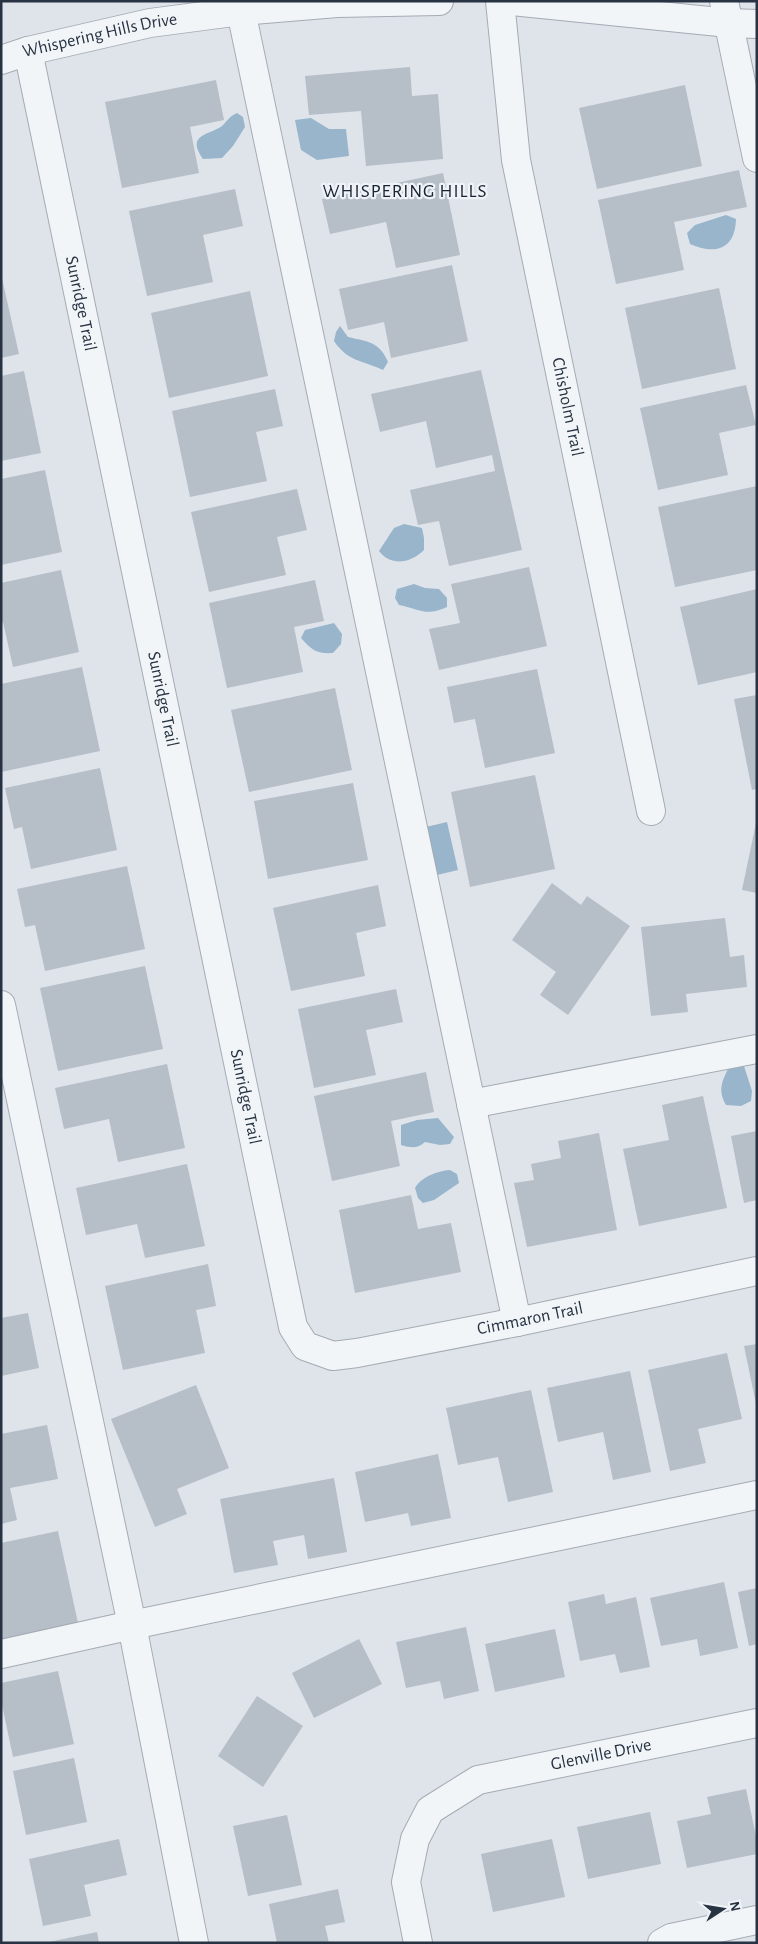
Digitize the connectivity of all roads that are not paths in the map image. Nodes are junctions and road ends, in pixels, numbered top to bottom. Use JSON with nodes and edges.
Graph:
{"nodes":[{"id":1,"x":439,"y":1,"type":"edge"},
{"id":2,"x":500,"y":1,"type":"edge"},
{"id":3,"x":512,"y":1,"type":"edge"},
{"id":4,"x":258,"y":7,"type":"edge"},
{"id":5,"x":726,"y":12,"type":"edge"},
{"id":6,"x":757,"y":24,"type":"edge"},
{"id":7,"x":28,"y":51,"type":"junction"},
{"id":8,"x":1,"y":60,"type":"edge"},
{"id":9,"x":757,"y":158,"type":"edge"},
{"id":10,"x":652,"y":811,"type":"dead end"},
{"id":11,"x":1,"y":1005,"type":"edge"},
{"id":12,"x":757,"y":1048,"type":"edge"},
{"id":13,"x":471,"y":1104,"type":"junction"},
{"id":14,"x":757,"y":1271,"type":"edge"},
{"id":15,"x":517,"y":1322,"type":"junction"},
{"id":16,"x":305,"y":1346,"type":"joint"},
{"id":17,"x":757,"y":1495,"type":"edge"},
{"id":18,"x":132,"y":1625,"type":"junction"},
{"id":19,"x":1,"y":1654,"type":"edge"},
{"id":20,"x":757,"y":1723,"type":"edge"},
{"id":21,"x":757,"y":1920,"type":"edge"},
{"id":22,"x":194,"y":1943,"type":"edge"},
{"id":23,"x":418,"y":1943,"type":"edge"},
{"id":24,"x":662,"y":1943,"type":"edge"}],
"edges":[{"from":1,"to":4,"type":"street","name":"Whispering Hills Drive"},
{"from":2,"to":10,"type":"street","name":"Chisholm Trail"},
{"from":3,"to":5,"type":"street"},
{"from":4,"to":7,"type":"street","name":"Whispering Hills Drive"},
{"from":4,"to":13,"type":"street"},
{"from":5,"to":6,"type":"street"},
{"from":5,"to":9,"type":"street"},
{"from":7,"to":8,"type":"street","name":"Whispering Hills Drive"},
{"from":7,"to":16,"type":"street","name":"Sunridge Trail"},
{"from":11,"to":18,"type":"street"},
{"from":12,"to":13,"type":"street"},
{"from":13,"to":15,"type":"street"},
{"from":14,"to":15,"type":"street","name":"Cimmaron Trail"},
{"from":15,"to":16,"type":"street","name":"Cimmaron Trail"},
{"from":17,"to":18,"type":"street"},
{"from":18,"to":19,"type":"street"},
{"from":18,"to":22,"type":"street"},
{"from":20,"to":23,"type":"street","name":"Glenville Drive"},
{"from":21,"to":24,"type":"street"}]}
